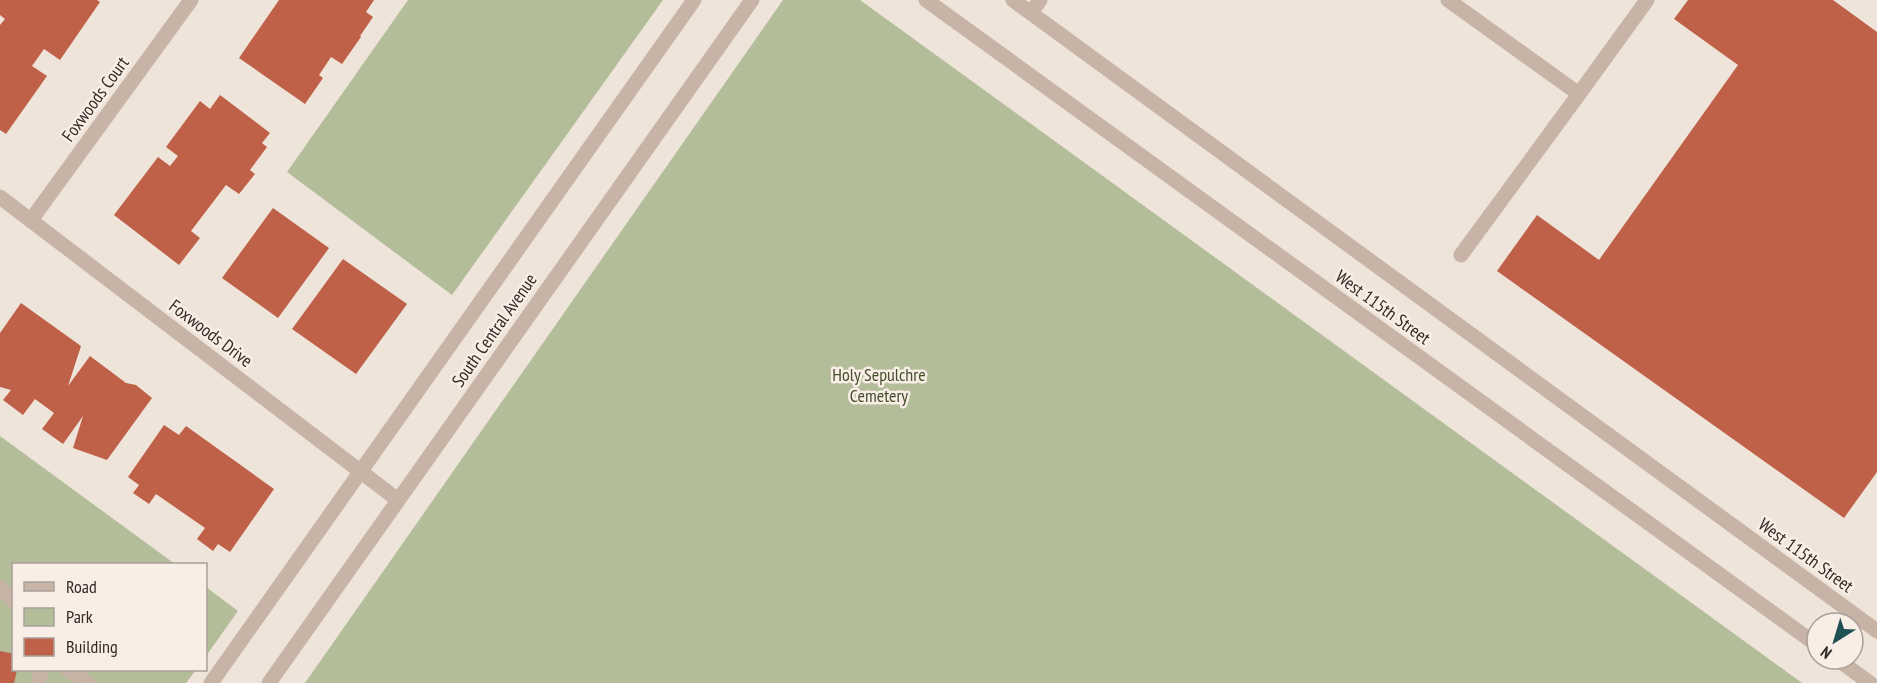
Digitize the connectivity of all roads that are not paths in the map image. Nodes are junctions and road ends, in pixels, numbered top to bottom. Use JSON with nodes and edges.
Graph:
{"nodes":[{"id":1,"x":191,"y":0,"type":"edge"},
{"id":2,"x":694,"y":0,"type":"edge"},
{"id":3,"x":752,"y":0,"type":"edge"},
{"id":4,"x":926,"y":0,"type":"edge"},
{"id":5,"x":1013,"y":0,"type":"edge"},
{"id":6,"x":1448,"y":0,"type":"edge"},
{"id":7,"x":1647,"y":0,"type":"edge"},
{"id":8,"x":1036,"y":6,"type":"edge"},
{"id":9,"x":1579,"y":94,"type":"junction"},
{"id":10,"x":0,"y":197,"type":"edge"},
{"id":11,"x":31,"y":220,"type":"junction"},
{"id":12,"x":1461,"y":255,"type":"dead end"},
{"id":13,"x":361,"y":471,"type":"junction"},
{"id":14,"x":398,"y":500,"type":"junction"},
{"id":15,"x":0,"y":587,"type":"edge"},
{"id":16,"x":12,"y":600,"type":"edge"},
{"id":17,"x":1877,"y":631,"type":"edge"},
{"id":18,"x":1805,"y":636,"type":"edge"},
{"id":19,"x":71,"y":671,"type":"edge"},
{"id":20,"x":1854,"y":671,"type":"edge"},
{"id":21,"x":88,"y":683,"type":"edge"},
{"id":22,"x":211,"y":683,"type":"edge"},
{"id":23,"x":269,"y":683,"type":"edge"},
{"id":24,"x":1870,"y":683,"type":"edge"}],
"edges":[{"from":1,"to":11,"type":"street","name":"Foxwoods Court"},
{"from":2,"to":13,"type":"street","name":"South Central Avenue"},
{"from":3,"to":14,"type":"street","name":"South Central Avenue"},
{"from":4,"to":18,"type":"street","name":"West 115th Street"},
{"from":5,"to":8,"type":"street","name":"West 115th Street"},
{"from":6,"to":9,"type":"street"},
{"from":7,"to":9,"type":"street"},
{"from":8,"to":17,"type":"street","name":"West 115th Street"},
{"from":9,"to":12,"type":"street"},
{"from":10,"to":11,"type":"street","name":"Foxwoods Drive"},
{"from":11,"to":13,"type":"street","name":"Foxwoods Drive"},
{"from":13,"to":14,"type":"street","name":"Foxwoods Drive"},
{"from":13,"to":22,"type":"street","name":"South Central Avenue"},
{"from":14,"to":23,"type":"street","name":"South Central Avenue"},
{"from":15,"to":16,"type":"street"},
{"from":19,"to":21,"type":"street"},
{"from":20,"to":24,"type":"street"}]}
